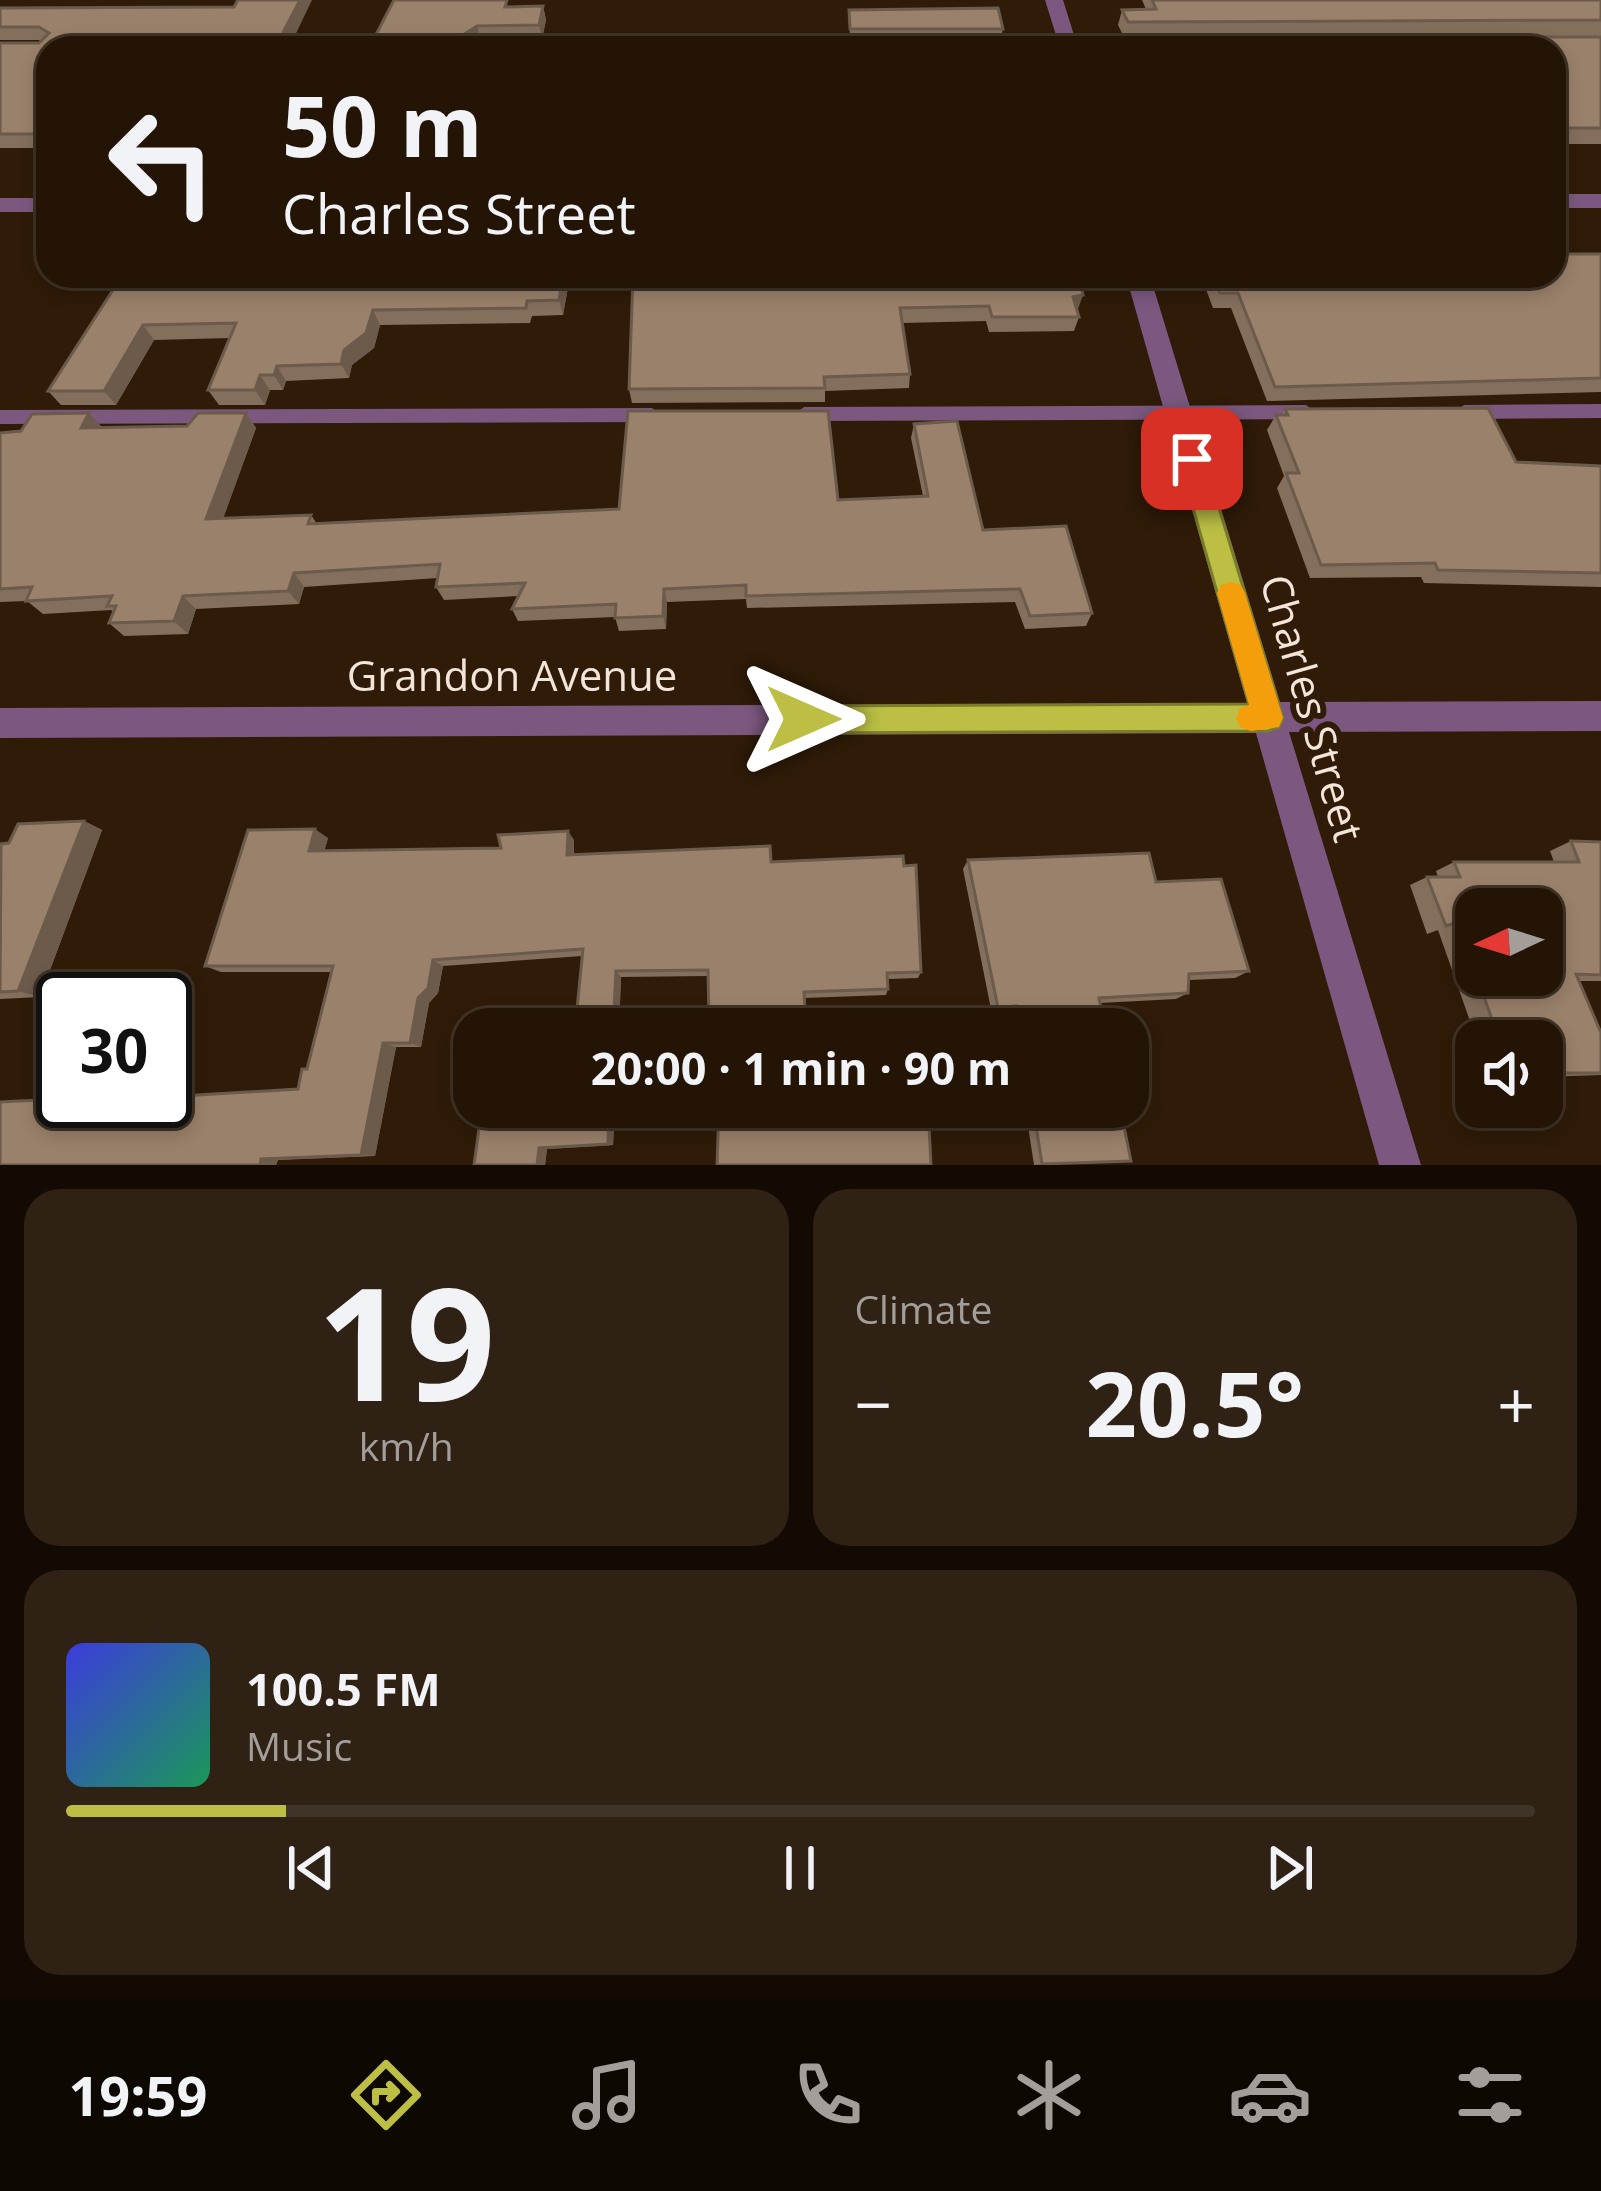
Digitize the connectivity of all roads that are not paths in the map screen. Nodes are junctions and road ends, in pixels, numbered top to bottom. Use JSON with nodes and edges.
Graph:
{"nodes":[{"id":1,"x":1054,"y":0,"type":"edge"},
{"id":2,"x":1065,"y":36,"type":"edge"},
{"id":3,"x":1566,"y":201,"type":"edge"},
{"id":4,"x":1601,"y":201,"type":"edge"},
{"id":5,"x":36,"y":205,"type":"edge"},
{"id":6,"x":0,"y":206,"type":"edge"},
{"id":7,"x":1142,"y":288,"type":"edge"},
{"id":8,"x":1601,"y":411,"type":"edge"},
{"id":9,"x":1319,"y":412,"type":"edge"},
{"id":10,"x":1436,"y":412,"type":"edge"},
{"id":11,"x":1178,"y":413,"type":"junction"},
{"id":12,"x":778,"y":414,"type":"edge"},
{"id":13,"x":683,"y":415,"type":"edge"},
{"id":14,"x":0,"y":417,"type":"edge"},
{"id":15,"x":1601,"y":716,"type":"edge"},
{"id":16,"x":1268,"y":718,"type":"junction"},
{"id":17,"x":0,"y":723,"type":"edge"},
{"id":18,"x":1400,"y":1165,"type":"edge"}],
"edges":[{"from":1,"to":2,"type":"street"},
{"from":3,"to":4,"type":"street"},
{"from":5,"to":6,"type":"street"},
{"from":7,"to":11,"type":"street","name":"Charles Street"},
{"from":8,"to":10,"type":"lane"},
{"from":9,"to":11,"type":"lane"},
{"from":11,"to":12,"type":"lane"},
{"from":11,"to":16,"type":"street","name":"Charles Street"},
{"from":13,"to":14,"type":"lane"},
{"from":15,"to":16,"type":"street","name":"Grandon Avenue"},
{"from":16,"to":17,"type":"street","name":"Grandon Avenue"},
{"from":16,"to":18,"type":"street","name":"Charles Street"}]}
